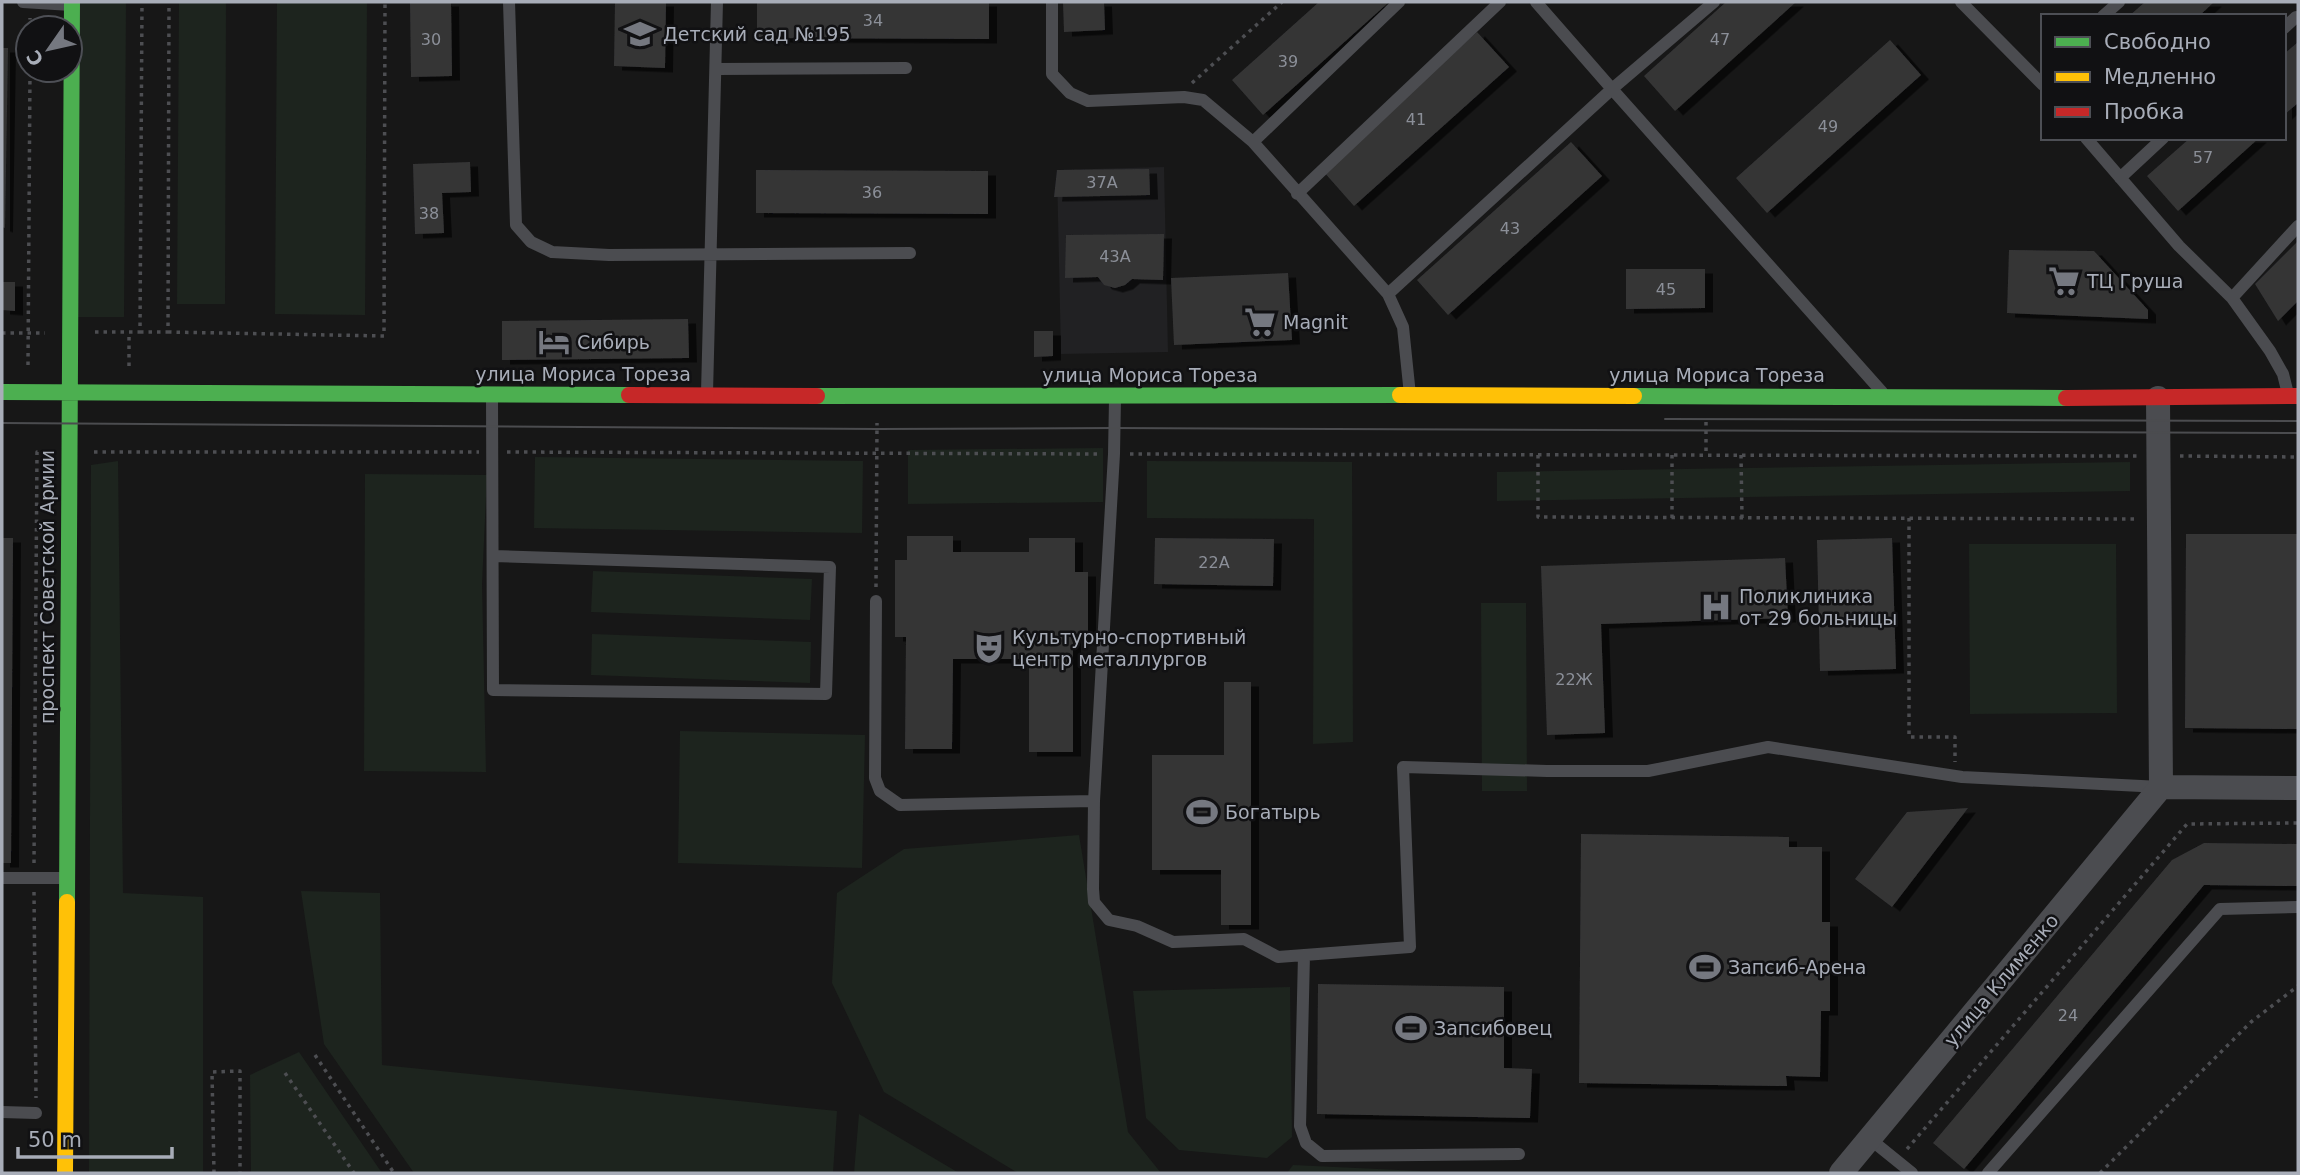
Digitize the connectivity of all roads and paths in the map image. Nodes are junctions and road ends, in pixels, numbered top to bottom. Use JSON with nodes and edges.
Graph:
{"nodes":[{"id":1,"x":23,"y":2,"type":"edge"},
{"id":2,"x":142,"y":2,"type":"edge"},
{"id":3,"x":169,"y":2,"type":"edge"},
{"id":4,"x":385,"y":2,"type":"edge"},
{"id":5,"x":509,"y":2,"type":"edge"},
{"id":6,"x":717,"y":2,"type":"edge"},
{"id":7,"x":1052,"y":2,"type":"edge"},
{"id":8,"x":1282,"y":2,"type":"edge"},
{"id":9,"x":1399,"y":2,"type":"edge"},
{"id":10,"x":1500,"y":2,"type":"edge"},
{"id":11,"x":1536,"y":2,"type":"edge"},
{"id":12,"x":1714,"y":2,"type":"edge"},
{"id":13,"x":1961,"y":2,"type":"edge"},
{"id":14,"x":2119,"y":2,"type":"edge"},
{"id":15,"x":72,"y":3,"type":"edge"},
{"id":16,"x":2105,"y":14,"type":"edge"},
{"id":17,"x":2296,"y":18,"type":"dead end"},
{"id":18,"x":2286,"y":26,"type":"edge"},
{"id":19,"x":906,"y":68,"type":"dead end"},
{"id":20,"x":717,"y":69,"type":"junction"},
{"id":21,"x":2040,"y":77,"type":"edge"},
{"id":22,"x":30,"y":84,"type":"edge"},
{"id":23,"x":1612,"y":89,"type":"junction"},
{"id":24,"x":1184,"y":97,"type":"junction"},
{"id":25,"x":2088,"y":140,"type":"edge"},
{"id":26,"x":2161,"y":140,"type":"edge"},
{"id":27,"x":1253,"y":142,"type":"junction"},
{"id":28,"x":2120,"y":178,"type":"junction"},
{"id":29,"x":1297,"y":194,"type":"junction"},
{"id":30,"x":2298,"y":226,"type":"edge"},
{"id":31,"x":709,"y":253,"type":"junction"},
{"id":32,"x":910,"y":253,"type":"dead end"},
{"id":33,"x":1388,"y":293,"type":"junction"},
{"id":34,"x":2232,"y":298,"type":"junction"},
{"id":35,"x":140,"y":332,"type":"junction"},
{"id":36,"x":168,"y":332,"type":"junction"},
{"id":37,"x":2,"y":392,"type":"edge"},
{"id":38,"x":28,"y":392,"type":"junction"},
{"id":39,"x":70,"y":392,"type":"junction"},
{"id":40,"x":129,"y":393,"type":"junction"},
{"id":41,"x":492,"y":394,"type":"junction"},
{"id":42,"x":707,"y":395,"type":"junction"},
{"id":43,"x":1410,"y":395,"type":"junction"},
{"id":44,"x":1115,"y":396,"type":"junction"},
{"id":45,"x":1706,"y":396,"type":"junction"},
{"id":46,"x":2293,"y":396,"type":"edge"},
{"id":47,"x":1887,"y":397,"type":"junction"},
{"id":48,"x":2158,"y":398,"type":"junction"},
{"id":49,"x":877,"y":429,"type":"dead end"},
{"id":50,"x":37,"y":452,"type":"dead end"},
{"id":51,"x":1538,"y":455,"type":"dead end"},
{"id":52,"x":1672,"y":455,"type":"dead end"},
{"id":53,"x":1706,"y":455,"type":"dead end"},
{"id":54,"x":1741,"y":455,"type":"dead end"},
{"id":55,"x":2159,"y":456,"type":"junction"},
{"id":56,"x":2298,"y":457,"type":"edge"},
{"id":57,"x":1672,"y":518,"type":"junction"},
{"id":58,"x":1742,"y":518,"type":"junction"},
{"id":59,"x":1909,"y":518,"type":"junction"},
{"id":60,"x":2160,"y":519,"type":"junction"},
{"id":61,"x":493,"y":556,"type":"junction"},
{"id":62,"x":876,"y":601,"type":"joint"},
{"id":63,"x":1955,"y":776,"type":"junction"},
{"id":64,"x":2161,"y":787,"type":"junction"},
{"id":65,"x":2298,"y":788,"type":"edge"},
{"id":66,"x":1094,"y":801,"type":"junction"},
{"id":67,"x":2298,"y":823,"type":"edge"},
{"id":68,"x":2,"y":878,"type":"edge"},
{"id":69,"x":34,"y":878,"type":"junction"},
{"id":70,"x":66,"y":878,"type":"junction"},
{"id":71,"x":2298,"y":907,"type":"edge"},
{"id":72,"x":1304,"y":955,"type":"junction"},
{"id":73,"x":2298,"y":986,"type":"edge"},
{"id":74,"x":314,"y":1055,"type":"dead end"},
{"id":75,"x":285,"y":1073,"type":"dead end"},
{"id":76,"x":2,"y":1112,"type":"edge"},
{"id":77,"x":36,"y":1113,"type":"joint"},
{"id":78,"x":1870,"y":1139,"type":"junction"},
{"id":79,"x":1519,"y":1154,"type":"dead end"},
{"id":80,"x":1897,"y":1161,"type":"junction"},
{"id":81,"x":65,"y":1173,"type":"edge"},
{"id":82,"x":214,"y":1173,"type":"edge"},
{"id":83,"x":240,"y":1173,"type":"edge"},
{"id":84,"x":354,"y":1173,"type":"edge"},
{"id":85,"x":394,"y":1173,"type":"edge"},
{"id":86,"x":1841,"y":1173,"type":"edge"},
{"id":87,"x":1912,"y":1173,"type":"edge"},
{"id":88,"x":1988,"y":1173,"type":"edge"},
{"id":89,"x":2100,"y":1173,"type":"edge"}],
"edges":[{"from":1,"to":15,"type":"lane"},
{"from":2,"to":35,"type":"path"},
{"from":3,"to":36,"type":"path"},
{"from":4,"to":36,"type":"path"},
{"from":5,"to":31,"type":"lane"},
{"from":6,"to":20,"type":"lane"},
{"from":7,"to":24,"type":"lane"},
{"from":8,"to":24,"type":"path"},
{"from":9,"to":27,"type":"lane"},
{"from":10,"to":29,"type":"lane"},
{"from":11,"to":23,"type":"lane"},
{"from":12,"to":23,"type":"lane"},
{"from":13,"to":21,"type":"lane"},
{"from":14,"to":16,"type":"lane"},
{"from":15,"to":39,"type":"street","name":"проспект Советской Армии"},
{"from":17,"to":18,"type":"lane"},
{"from":19,"to":20,"type":"lane"},
{"from":20,"to":31,"type":"lane"},
{"from":22,"to":38,"type":"path"},
{"from":23,"to":33,"type":"lane"},
{"from":23,"to":47,"type":"lane"},
{"from":24,"to":27,"type":"lane"},
{"from":25,"to":28,"type":"lane"},
{"from":26,"to":28,"type":"lane"},
{"from":27,"to":29,"type":"lane"},
{"from":28,"to":34,"type":"lane"},
{"from":29,"to":33,"type":"lane"},
{"from":30,"to":34,"type":"lane"},
{"from":31,"to":32,"type":"lane"},
{"from":31,"to":42,"type":"lane"},
{"from":33,"to":43,"type":"lane"},
{"from":34,"to":46,"type":"lane"},
{"from":35,"to":36,"type":"path"},
{"from":35,"to":40,"type":"path"},
{"from":37,"to":38,"type":"street","name":"улица Мориса Тореза"},
{"from":38,"to":39,"type":"street","name":"улица Мориса Тореза"},
{"from":39,"to":40,"type":"street","name":"улица Мориса Тореза"},
{"from":39,"to":70,"type":"street","name":"проспект Советской Армии"},
{"from":40,"to":41,"type":"street","name":"улица Мориса Тореза"},
{"from":41,"to":42,"type":"street","name":"улица Мориса Тореза"},
{"from":41,"to":61,"type":"lane"},
{"from":42,"to":44,"type":"street","name":"улица Мориса Тореза"},
{"from":43,"to":44,"type":"street","name":"улица Мориса Тореза"},
{"from":43,"to":45,"type":"street","name":"улица Мориса Тореза"},
{"from":44,"to":66,"type":"lane"},
{"from":45,"to":47,"type":"street","name":"улица Мориса Тореза"},
{"from":45,"to":53,"type":"path"},
{"from":46,"to":48,"type":"street","name":"улица Мориса Тореза"},
{"from":47,"to":48,"type":"street","name":"улица Мориса Тореза"},
{"from":48,"to":55,"type":"street"},
{"from":49,"to":62,"type":"path"},
{"from":50,"to":69,"type":"path"},
{"from":51,"to":57,"type":"path"},
{"from":52,"to":57,"type":"path"},
{"from":54,"to":58,"type":"path"},
{"from":55,"to":56,"type":"path"},
{"from":55,"to":60,"type":"street"},
{"from":57,"to":58,"type":"path"},
{"from":58,"to":59,"type":"path"},
{"from":59,"to":60,"type":"path"},
{"from":59,"to":63,"type":"path"},
{"from":60,"to":64,"type":"street"},
{"from":61,"to":61,"type":"lane"},
{"from":62,"to":66,"type":"lane"},
{"from":63,"to":64,"type":"lane"},
{"from":63,"to":72,"type":"lane"},
{"from":64,"to":65,"type":"street"},
{"from":64,"to":78,"type":"street","name":"улица Клименко"},
{"from":66,"to":72,"type":"lane"},
{"from":67,"to":80,"type":"path"},
{"from":68,"to":69,"type":"lane"},
{"from":69,"to":70,"type":"lane"},
{"from":69,"to":77,"type":"path"},
{"from":70,"to":81,"type":"street","name":"проспект Советской Армии"},
{"from":71,"to":88,"type":"lane"},
{"from":72,"to":79,"type":"lane"},
{"from":73,"to":89,"type":"path"},
{"from":74,"to":85,"type":"path"},
{"from":75,"to":84,"type":"path"},
{"from":76,"to":77,"type":"lane"},
{"from":78,"to":80,"type":"lane"},
{"from":78,"to":86,"type":"street","name":"улица Клименко"},
{"from":80,"to":87,"type":"lane"},
{"from":82,"to":83,"type":"path"}]}
